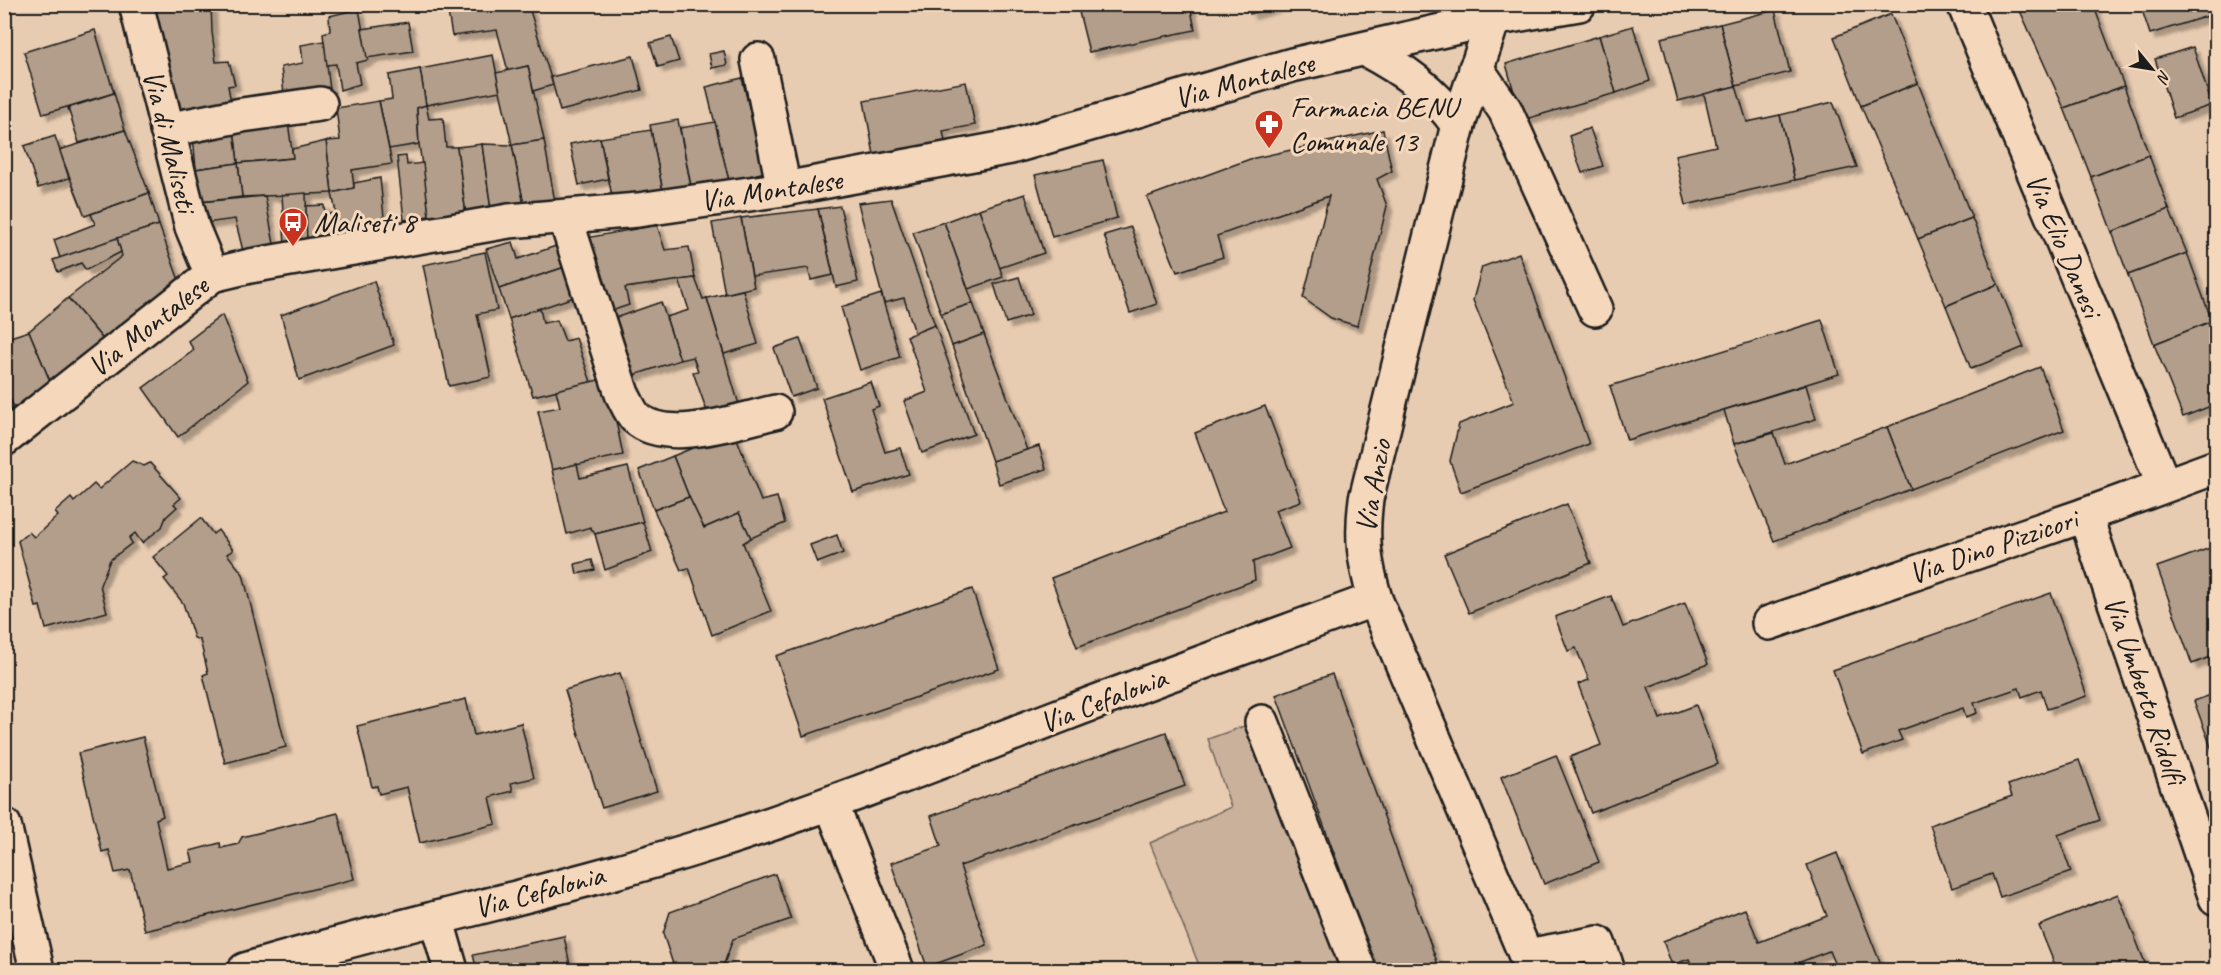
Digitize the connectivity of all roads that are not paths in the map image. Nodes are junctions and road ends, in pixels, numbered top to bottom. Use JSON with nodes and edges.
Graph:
{"nodes":[{"id":1,"x":136,"y":4,"type":"edge"},
{"id":2,"x":1579,"y":4,"type":"edge"},
{"id":3,"x":1964,"y":4,"type":"edge"},
{"id":4,"x":1496,"y":11,"type":"edge"},
{"id":5,"x":1365,"y":49,"type":"junction"},
{"id":6,"x":758,"y":60,"type":"dead end"},
{"id":7,"x":1476,"y":68,"type":"junction"},
{"id":8,"x":320,"y":104,"type":"dead end"},
{"id":9,"x":1458,"y":125,"type":"junction"},
{"id":10,"x":167,"y":130,"type":"junction"},
{"id":11,"x":784,"y":189,"type":"junction"},
{"id":12,"x":565,"y":217,"type":"junction"},
{"id":13,"x":212,"y":275,"type":"junction"},
{"id":14,"x":1595,"y":309,"type":"dead end"},
{"id":15,"x":775,"y":412,"type":"dead end"},
{"id":16,"x":4,"y":439,"type":"edge"},
{"id":17,"x":2217,"y":467,"type":"edge"},
{"id":18,"x":2164,"y":485,"type":"junction"},
{"id":19,"x":2085,"y":515,"type":"junction"},
{"id":20,"x":1375,"y":599,"type":"junction"},
{"id":21,"x":1769,"y":623,"type":"dead end"},
{"id":22,"x":1262,"y":722,"type":"dead end"},
{"id":23,"x":831,"y":803,"type":"junction"},
{"id":24,"x":4,"y":825,"type":"edge"},
{"id":25,"x":2217,"y":898,"type":"edge"},
{"id":26,"x":436,"y":918,"type":"junction"},
{"id":27,"x":1530,"y":963,"type":"edge"},
{"id":28,"x":37,"y":970,"type":"edge"},
{"id":29,"x":245,"y":970,"type":"edge"},
{"id":30,"x":451,"y":970,"type":"edge"},
{"id":31,"x":897,"y":970,"type":"edge"},
{"id":32,"x":1359,"y":970,"type":"edge"},
{"id":33,"x":1608,"y":970,"type":"edge"}],
"edges":[{"from":1,"to":10,"type":"street","name":"Via di Maliseti"},
{"from":2,"to":4,"type":"street","name":"Via Montalese"},
{"from":3,"to":18,"type":"street","name":"Via Elio Danesi"},
{"from":4,"to":5,"type":"street","name":"Via Montalese"},
{"from":4,"to":7,"type":"street","name":"Via Anzio"},
{"from":5,"to":9,"type":"street"},
{"from":5,"to":11,"type":"street","name":"Via Montalese"},
{"from":6,"to":11,"type":"street"},
{"from":7,"to":9,"type":"street","name":"Via Anzio"},
{"from":7,"to":14,"type":"street"},
{"from":8,"to":10,"type":"street"},
{"from":9,"to":20,"type":"street","name":"Via Anzio"},
{"from":10,"to":13,"type":"street","name":"Via di Maliseti"},
{"from":11,"to":12,"type":"street","name":"Via Montalese"},
{"from":12,"to":13,"type":"street","name":"Via Montalese"},
{"from":12,"to":15,"type":"street"},
{"from":13,"to":16,"type":"street","name":"Via Montalese"},
{"from":17,"to":18,"type":"street","name":"Via Dino Pizzicori"},
{"from":18,"to":19,"type":"street","name":"Via Dino Pizzicori"},
{"from":19,"to":21,"type":"street","name":"Via Dino Pizzicori"},
{"from":19,"to":25,"type":"street","name":"Via Umberto Ridolfi"},
{"from":20,"to":23,"type":"street","name":"Via Cefalonia"},
{"from":20,"to":27,"type":"street","name":"Via Anzio"},
{"from":22,"to":32,"type":"street"},
{"from":23,"to":26,"type":"street","name":"Via Cefalonia"},
{"from":23,"to":31,"type":"street"},
{"from":24,"to":28,"type":"street"},
{"from":26,"to":29,"type":"street","name":"Via Cefalonia"},
{"from":26,"to":30,"type":"street"},
{"from":27,"to":33,"type":"street"}]}
